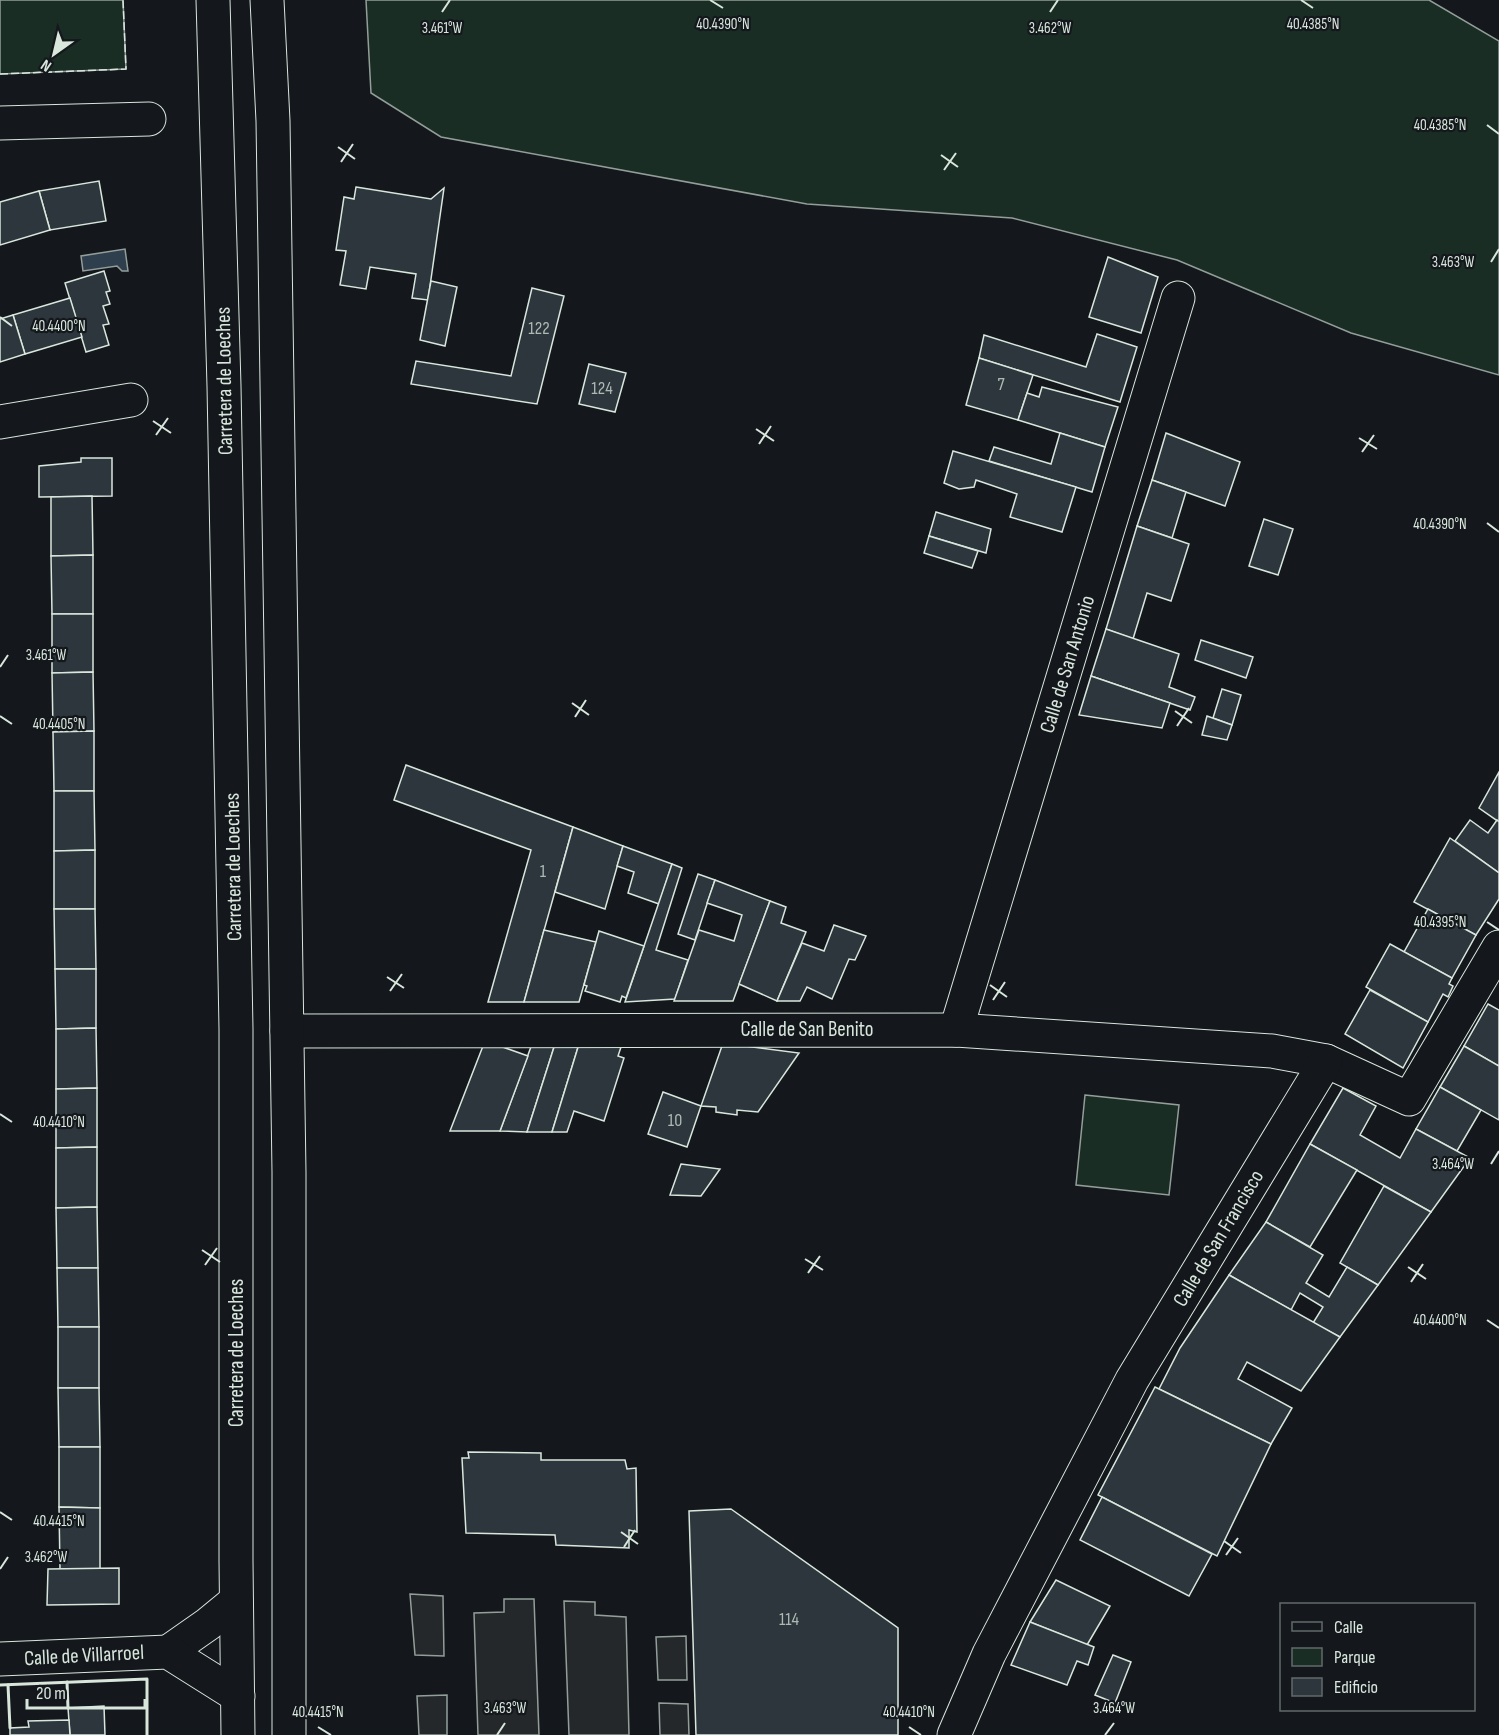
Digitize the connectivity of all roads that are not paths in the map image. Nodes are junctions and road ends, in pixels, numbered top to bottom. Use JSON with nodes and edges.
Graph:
{"nodes":[{"id":1,"x":213,"y":0,"type":"edge"},
{"id":2,"x":267,"y":0,"type":"edge"},
{"id":3,"x":149,"y":119,"type":"dead end"},
{"id":4,"x":0,"y":123,"type":"edge"},
{"id":5,"x":1178,"y":298,"type":"dead end"},
{"id":6,"x":131,"y":400,"type":"dead end"},
{"id":7,"x":0,"y":422,"type":"edge"},
{"id":8,"x":1499,"y":946,"type":"edge"},
{"id":9,"x":956,"y":1030,"type":"junction"},
{"id":10,"x":287,"y":1031,"type":"junction"},
{"id":11,"x":1326,"y":1061,"type":"junction"},
{"id":12,"x":236,"y":1600,"type":"junction"},
{"id":13,"x":168,"y":1652,"type":"junction"},
{"id":14,"x":0,"y":1659,"type":"edge"},
{"id":15,"x":238,"y":1696,"type":"junction"},
{"id":16,"x":238,"y":1735,"type":"edge"},
{"id":17,"x":289,"y":1735,"type":"edge"},
{"id":18,"x":954,"y":1735,"type":"edge"}],
"edges":[{"from":1,"to":12,"type":"street","name":"Carretera de Loeches"},
{"from":2,"to":10,"type":"street"},
{"from":3,"to":4,"type":"street"},
{"from":5,"to":9,"type":"street","name":"Calle de San Antonio"},
{"from":6,"to":7,"type":"street"},
{"from":8,"to":11,"type":"street"},
{"from":9,"to":10,"type":"street","name":"Calle de San Benito"},
{"from":9,"to":11,"type":"street","name":"Calle de San Benito"},
{"from":10,"to":17,"type":"street"},
{"from":11,"to":18,"type":"street","name":"Calle de San Francisco"},
{"from":12,"to":13,"type":"street","name":"Calle de Villarroel"},
{"from":12,"to":15,"type":"street","name":"Carretera de Loeches"},
{"from":13,"to":14,"type":"street","name":"Calle de Villarroel"},
{"from":13,"to":15,"type":"street","name":"Calle de Villarroel"},
{"from":15,"to":16,"type":"street","name":"Carretera de Loeches"}]}
